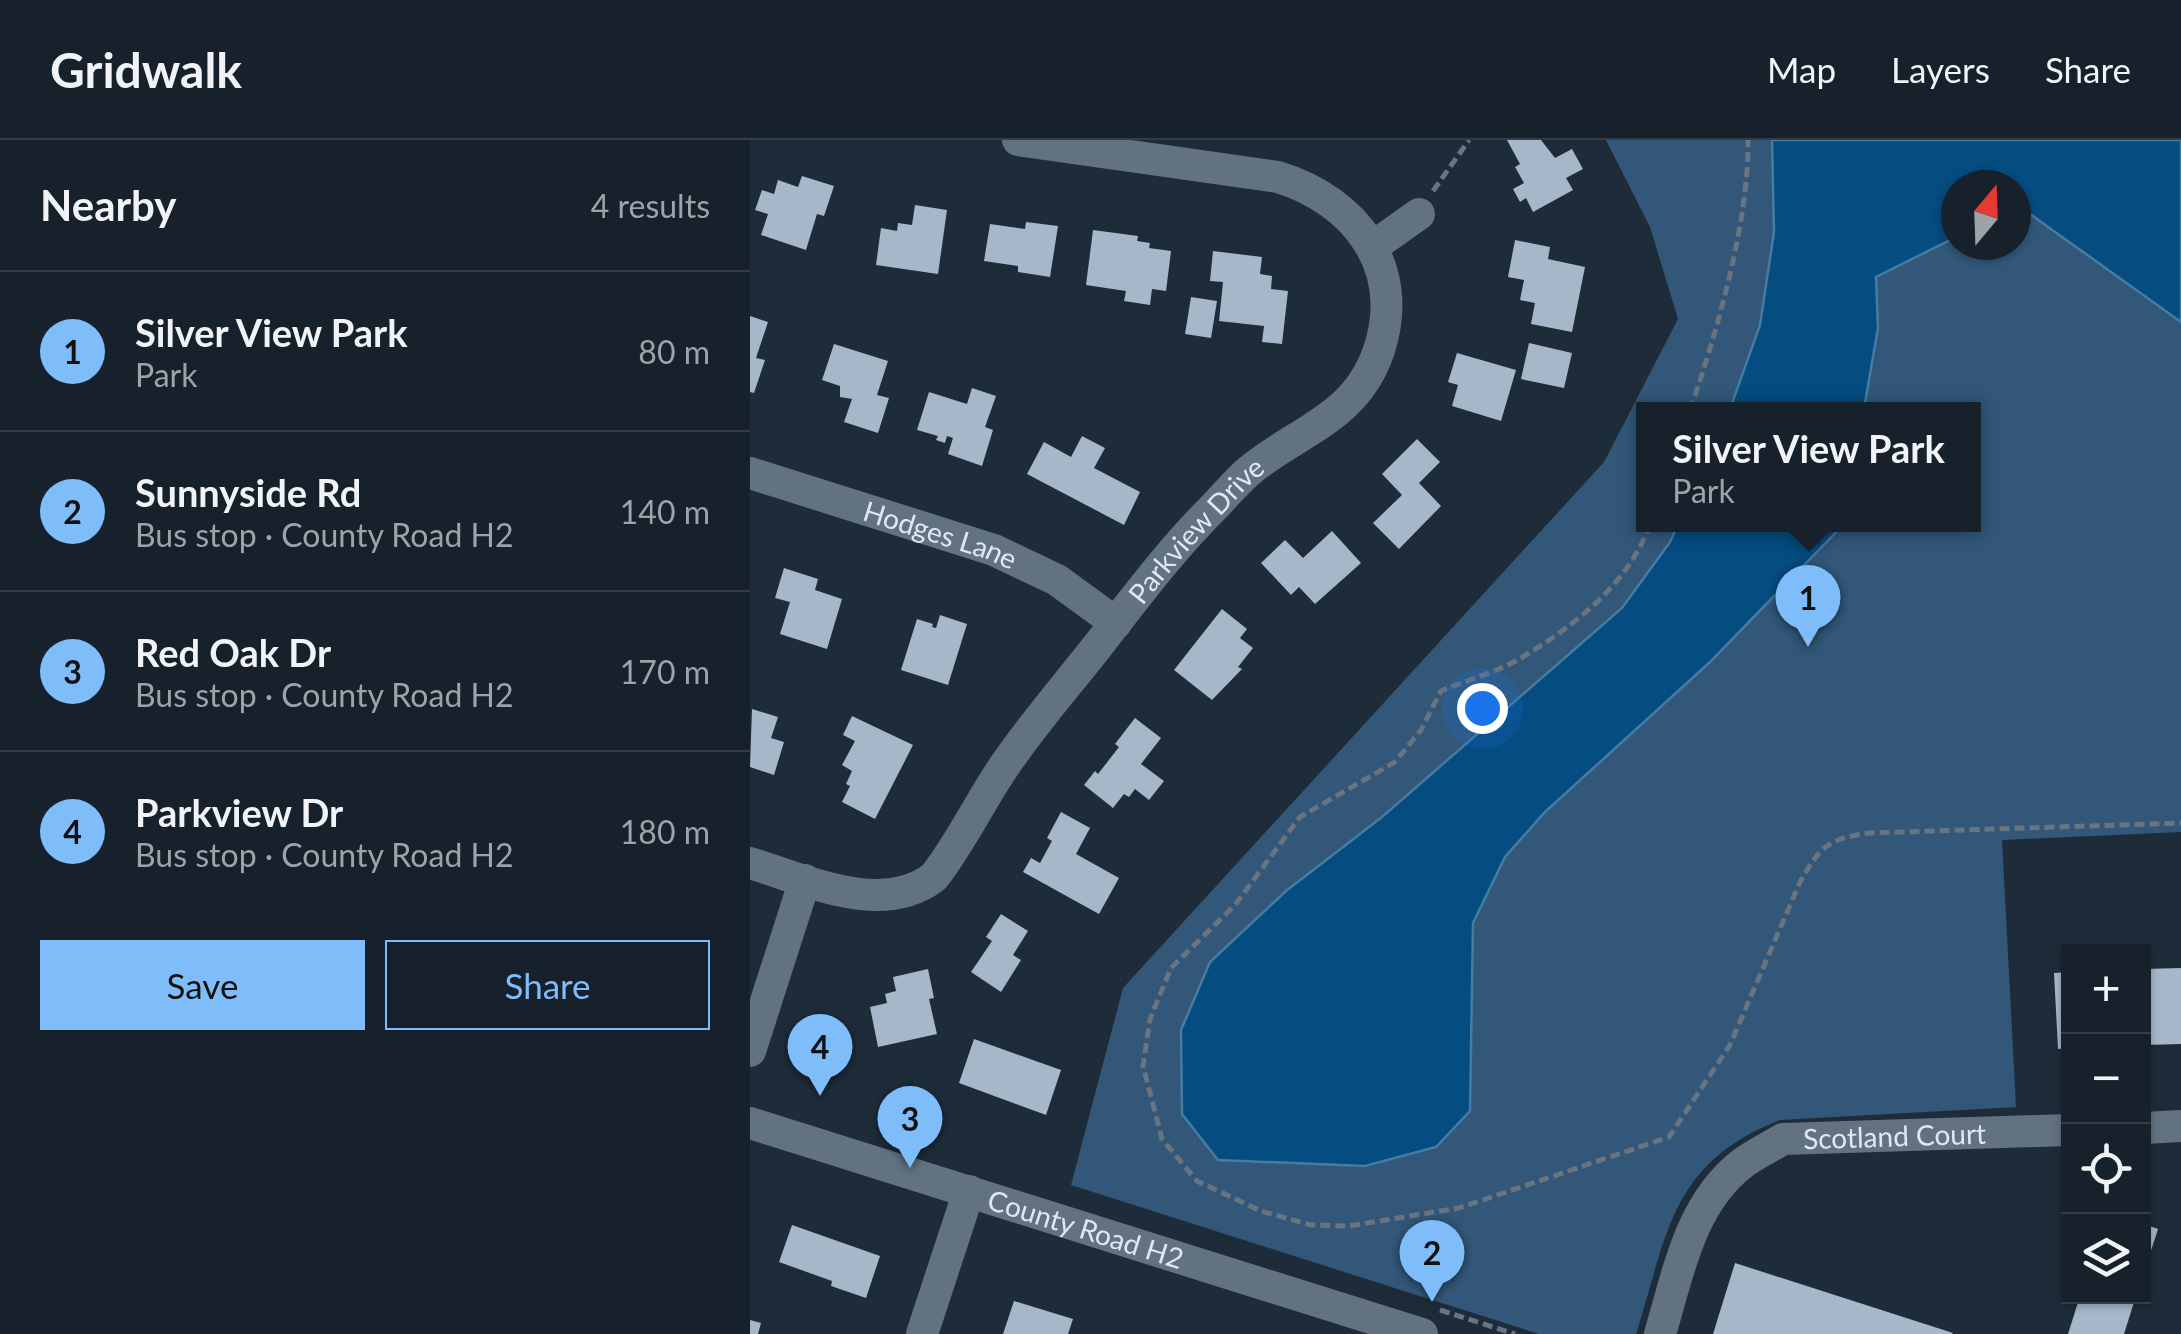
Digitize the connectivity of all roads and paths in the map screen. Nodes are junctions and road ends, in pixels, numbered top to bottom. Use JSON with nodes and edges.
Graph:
{"nodes":[{"id":1,"x":1018,"y":140,"type":"edge"},
{"id":2,"x":1468,"y":140,"type":"edge"},
{"id":3,"x":1748,"y":140,"type":"edge"},
{"id":4,"x":1419,"y":214,"type":"joint"},
{"id":5,"x":1374,"y":246,"type":"junction"},
{"id":6,"x":1692,"y":402,"type":"edge"},
{"id":7,"x":750,"y":473,"type":"edge"},
{"id":8,"x":1646,"y":532,"type":"edge"},
{"id":9,"x":1116,"y":623,"type":"junction"},
{"id":10,"x":2181,"y":822,"type":"edge"},
{"id":11,"x":750,"y":863,"type":"edge"},
{"id":12,"x":805,"y":880,"type":"junction"},
{"id":13,"x":750,"y":1050,"type":"edge"},
{"id":14,"x":750,"y":1123,"type":"edge"},
{"id":15,"x":2181,"y":1126,"type":"edge"},
{"id":16,"x":2151,"y":1128,"type":"edge"},
{"id":17,"x":2061,"y":1130,"type":"edge"},
{"id":18,"x":969,"y":1191,"type":"junction"},
{"id":19,"x":1400,"y":1331,"type":"edge"},
{"id":20,"x":922,"y":1334,"type":"edge"},
{"id":21,"x":1660,"y":1334,"type":"edge"}],
"edges":[{"from":1,"to":5,"type":"street"},
{"from":2,"to":4,"type":"path"},
{"from":3,"to":6,"type":"path"},
{"from":4,"to":5,"type":"street"},
{"from":5,"to":9,"type":"street","name":"Parkview Drive"},
{"from":7,"to":9,"type":"street","name":"Hodges Lane"},
{"from":8,"to":10,"type":"path"},
{"from":9,"to":12,"type":"street","name":"Parkview Drive"},
{"from":11,"to":12,"type":"street","name":"Parkview Drive"},
{"from":12,"to":13,"type":"street"},
{"from":14,"to":18,"type":"street","name":"County Road H2"},
{"from":15,"to":16,"type":"street"},
{"from":17,"to":21,"type":"street","name":"Scotland Court"},
{"from":18,"to":19,"type":"street","name":"County Road H2"},
{"from":18,"to":20,"type":"street"}]}
